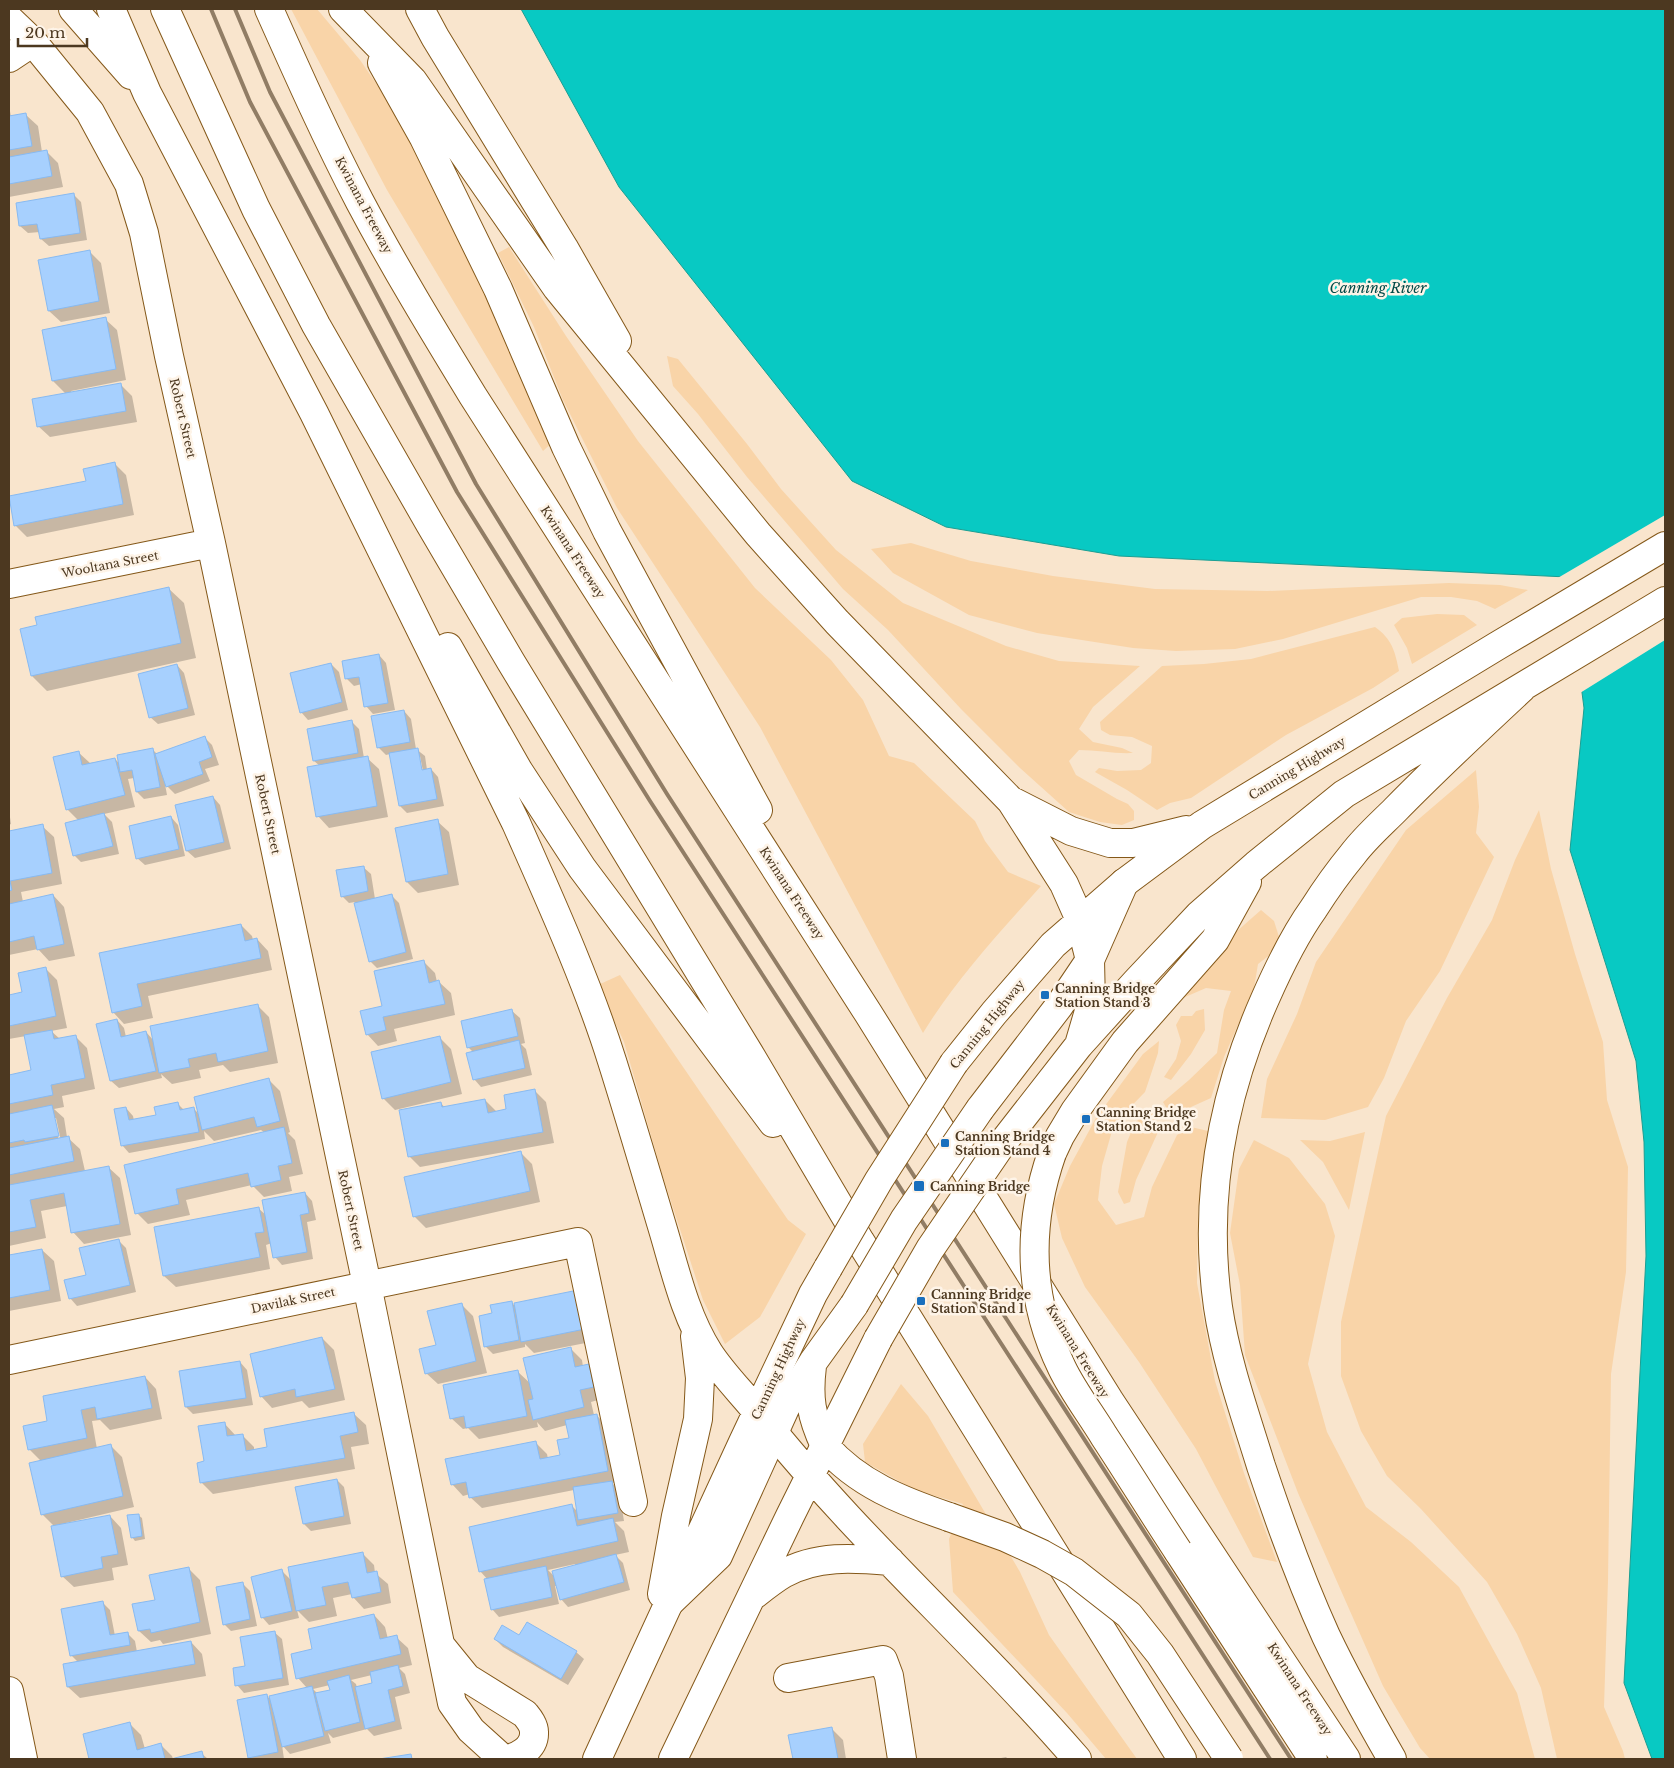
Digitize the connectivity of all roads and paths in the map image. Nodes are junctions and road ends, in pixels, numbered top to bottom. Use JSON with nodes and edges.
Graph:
{"nodes":[{"id":1,"x":73,"y":9,"type":"edge"},
{"id":2,"x":111,"y":9,"type":"edge"},
{"id":3,"x":165,"y":9,"type":"edge"},
{"id":4,"x":269,"y":9,"type":"edge"},
{"id":5,"x":343,"y":9,"type":"edge"},
{"id":6,"x":420,"y":9,"type":"edge"},
{"id":7,"x":9,"y":20,"type":"edge"},
{"id":8,"x":363,"y":28,"type":"junction"},
{"id":9,"x":33,"y":42,"type":"junction"},
{"id":10,"x":9,"y":58,"type":"edge"},
{"id":11,"x":147,"y":93,"type":"junction"},
{"id":12,"x":658,"y":412,"type":"junction"},
{"id":13,"x":314,"y":413,"type":"junction"},
{"id":14,"x":211,"y":543,"type":"junction"},
{"id":15,"x":1665,"y":546,"type":"edge"},
{"id":16,"x":9,"y":584,"type":"edge"},
{"id":17,"x":1665,"y":600,"type":"edge"},
{"id":18,"x":1522,"y":688,"type":"junction"},
{"id":19,"x":1010,"y":801,"type":"junction"},
{"id":20,"x":1202,"y":825,"type":"junction"},
{"id":21,"x":1256,"y":865,"type":"junction"},
{"id":22,"x":1124,"y":883,"type":"junction"},
{"id":23,"x":1080,"y":920,"type":"junction"},
{"id":24,"x":1090,"y":960,"type":"junction"},
{"id":25,"x":868,"y":1013,"type":"junction"},
{"id":26,"x":1079,"y":1045,"type":"junction"},
{"id":27,"x":860,"y":1240,"type":"junction"},
{"id":28,"x":367,"y":1285,"type":"junction"},
{"id":29,"x":693,"y":1324,"type":"junction"},
{"id":30,"x":9,"y":1360,"type":"edge"},
{"id":31,"x":813,"y":1362,"type":"junction"},
{"id":32,"x":765,"y":1422,"type":"junction"},
{"id":33,"x":825,"y":1446,"type":"junction"},
{"id":34,"x":810,"y":1476,"type":"junction"},
{"id":35,"x":632,"y":1502,"type":"dead end"},
{"id":36,"x":890,"y":1562,"type":"junction"},
{"id":37,"x":750,"y":1598,"type":"junction"},
{"id":38,"x":656,"y":1630,"type":"junction"},
{"id":39,"x":441,"y":1646,"type":"junction"},
{"id":40,"x":788,"y":1678,"type":"dead end"},
{"id":41,"x":9,"y":1691,"type":"edge"},
{"id":42,"x":510,"y":1704,"type":"junction"},
{"id":43,"x":471,"y":1730,"type":"junction"},
{"id":44,"x":23,"y":1759,"type":"edge"},
{"id":45,"x":597,"y":1759,"type":"edge"},
{"id":46,"x":673,"y":1759,"type":"edge"},
{"id":47,"x":902,"y":1759,"type":"edge"},
{"id":48,"x":1077,"y":1759,"type":"edge"},
{"id":49,"x":1182,"y":1759,"type":"edge"},
{"id":50,"x":1229,"y":1759,"type":"edge"},
{"id":51,"x":1313,"y":1759,"type":"edge"},
{"id":52,"x":1346,"y":1759,"type":"edge"},
{"id":53,"x":1392,"y":1759,"type":"edge"}],
"edges":[{"from":1,"to":11,"type":"main road"},
{"from":2,"to":11,"type":"main road"},
{"from":3,"to":27,"type":"main road"},
{"from":4,"to":25,"type":"main road","name":"Kwinana Freeway"},
{"from":5,"to":8,"type":"main road"},
{"from":6,"to":12,"type":"main road"},
{"from":7,"to":9,"type":"main road","name":"Robert Street"},
{"from":8,"to":12,"type":"main road"},
{"from":8,"to":25,"type":"main road"},
{"from":9,"to":10,"type":"main road"},
{"from":9,"to":14,"type":"main road","name":"Robert Street"},
{"from":11,"to":13,"type":"main road"},
{"from":12,"to":19,"type":"main road"},
{"from":13,"to":27,"type":"main road"},
{"from":13,"to":29,"type":"main road"},
{"from":14,"to":16,"type":"main road","name":"Wooltana Street"},
{"from":14,"to":28,"type":"main road","name":"Robert Street"},
{"from":15,"to":20,"type":"main road","name":"Canning Highway"},
{"from":17,"to":18,"type":"main road"},
{"from":18,"to":21,"type":"main road"},
{"from":18,"to":53,"type":"main road"},
{"from":19,"to":20,"type":"main road"},
{"from":19,"to":23,"type":"main road"},
{"from":20,"to":22,"type":"main road","name":"Canning Highway"},
{"from":21,"to":26,"type":"main road"},
{"from":21,"to":51,"type":"main road","bridge":true},
{"from":22,"to":23,"type":"main road","name":"Canning Highway"},
{"from":22,"to":24,"type":"main road"},
{"from":23,"to":24,"type":"main road"},
{"from":23,"to":32,"type":"main road","name":"Canning Highway","bridge":true},
{"from":24,"to":26,"type":"main road"},
{"from":24,"to":31,"type":"main road","bridge":true},
{"from":25,"to":52,"type":"main road","name":"Kwinana Freeway"},
{"from":26,"to":33,"type":"main road","bridge":true},
{"from":27,"to":49,"type":"main road"},
{"from":28,"to":30,"type":"main road","name":"Davilak Street"},
{"from":28,"to":35,"type":"main road","name":"Davilak Street"},
{"from":28,"to":39,"type":"main road","name":"Robert Street"},
{"from":29,"to":32,"type":"main road"},
{"from":29,"to":38,"type":"main road"},
{"from":31,"to":32,"type":"main road"},
{"from":31,"to":33,"type":"main road"},
{"from":32,"to":34,"type":"main road"},
{"from":32,"to":38,"type":"main road","name":"Canning Highway"},
{"from":33,"to":34,"type":"main road"},
{"from":33,"to":50,"type":"main road","bridge":true},
{"from":34,"to":36,"type":"main road"},
{"from":34,"to":37,"type":"main road"},
{"from":36,"to":37,"type":"main road"},
{"from":36,"to":48,"type":"main road"},
{"from":37,"to":46,"type":"main road"},
{"from":38,"to":45,"type":"main road","name":"Canning Highway"},
{"from":39,"to":42,"type":"main road","name":"Robert Street"},
{"from":39,"to":43,"type":"main road","name":"Robert Street"},
{"from":40,"to":47,"type":"main road"},
{"from":41,"to":44,"type":"main road"},
{"from":42,"to":43,"type":"main road"},
{"from":42,"to":43,"type":"main road","name":"Robert Street"}]}
